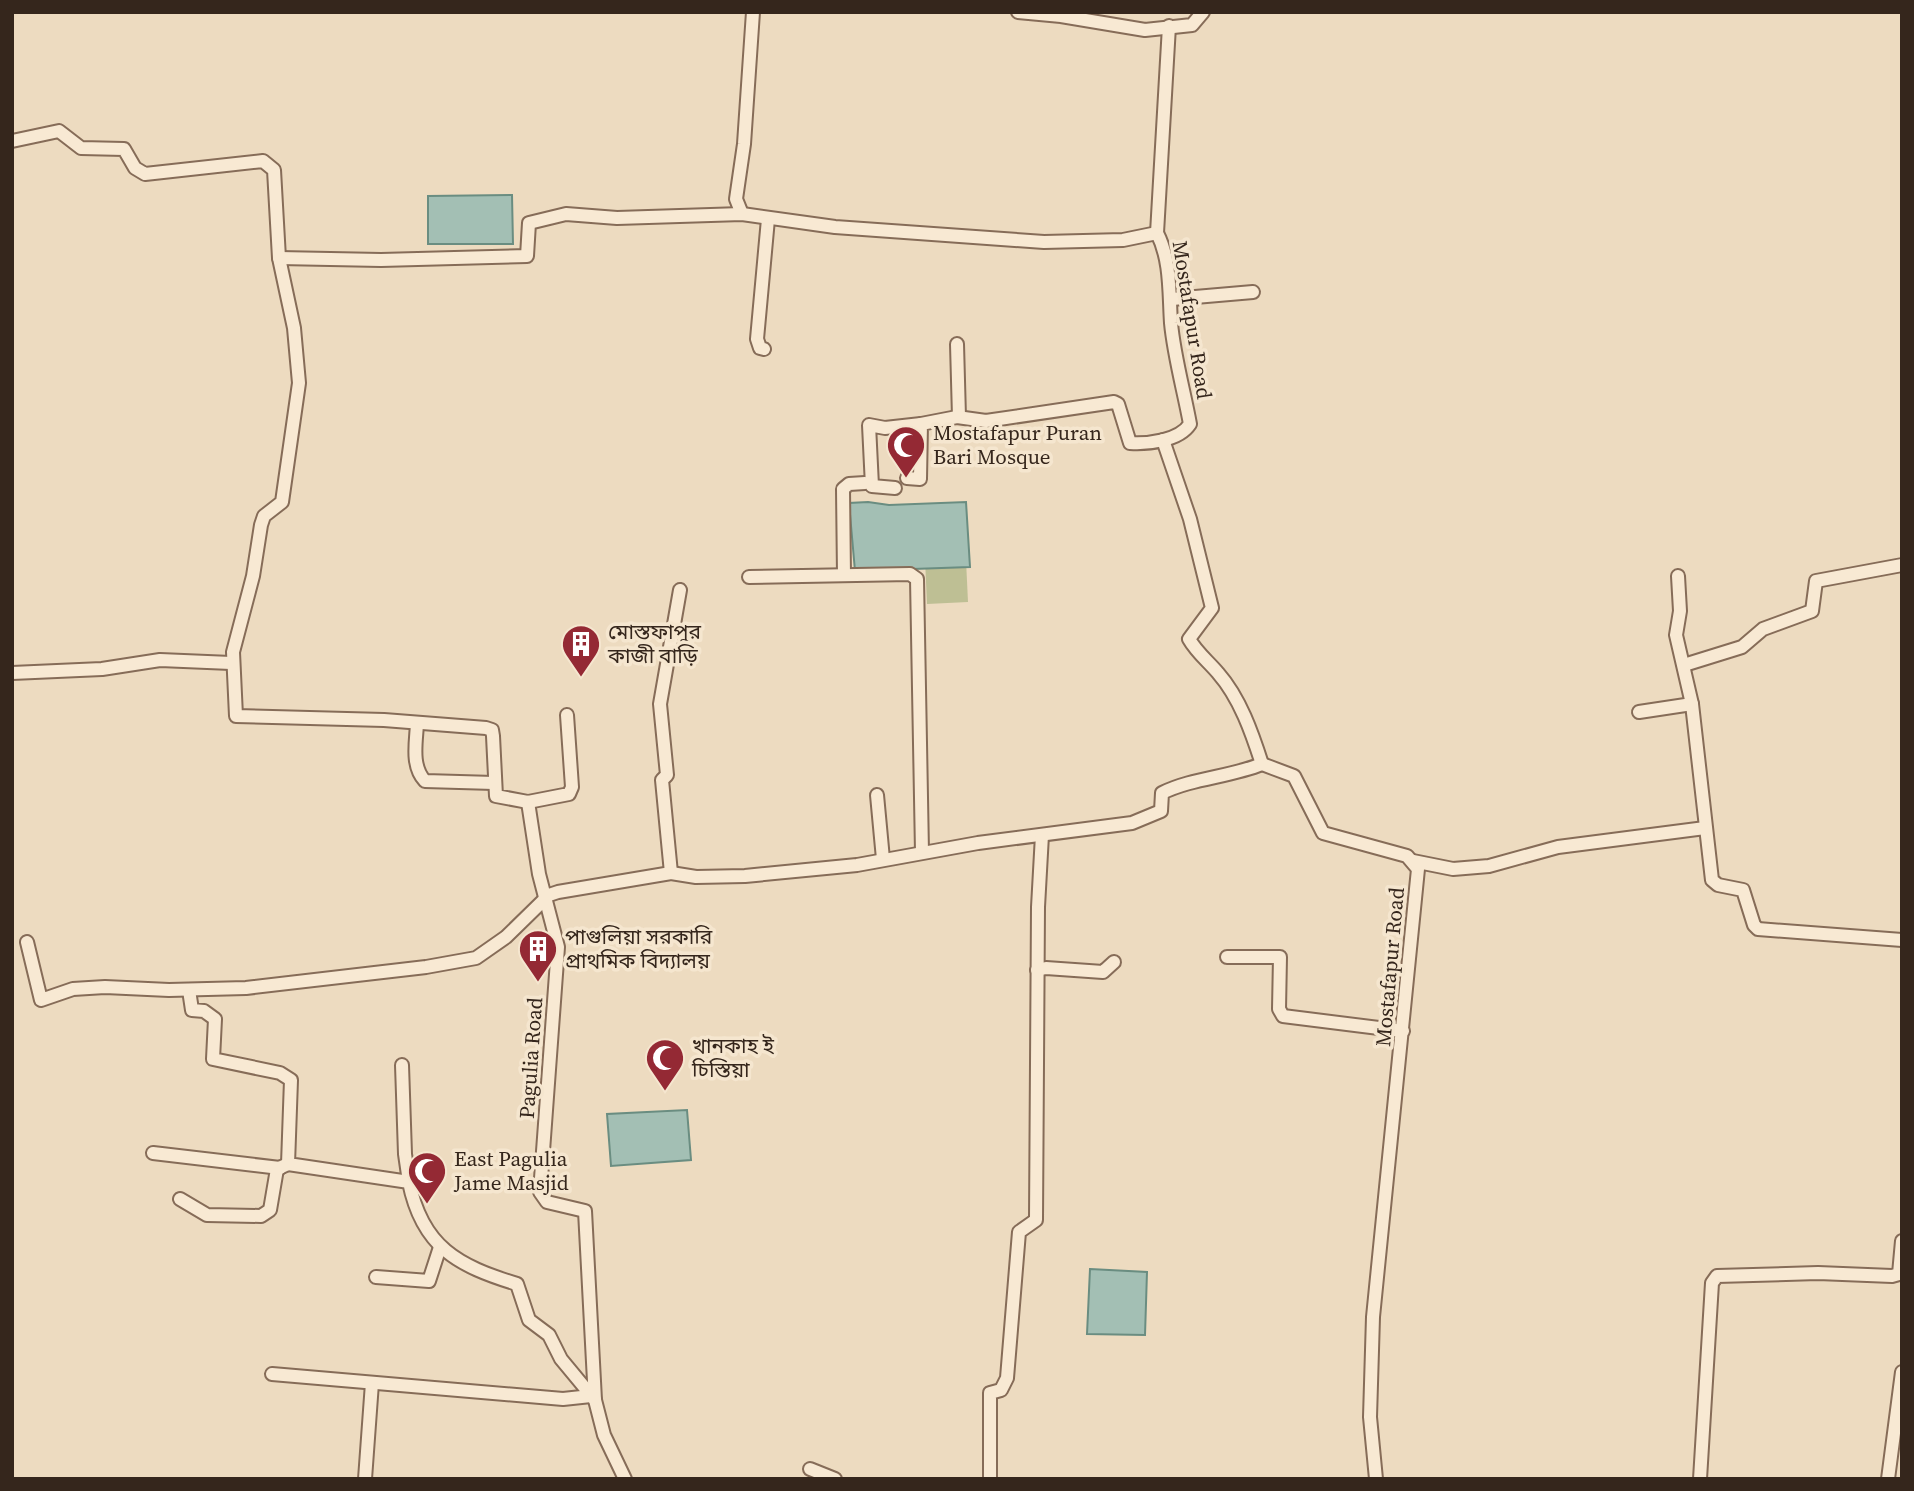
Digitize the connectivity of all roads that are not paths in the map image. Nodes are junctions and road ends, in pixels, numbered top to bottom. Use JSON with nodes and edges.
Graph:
{"nodes":[{"id":1,"x":753,"y":12,"type":"edge"},
{"id":2,"x":1018,"y":12,"type":"edge"},
{"id":3,"x":1203,"y":12,"type":"edge"},
{"id":4,"x":1169,"y":26,"type":"junction"},
{"id":5,"x":12,"y":141,"type":"edge"},
{"id":6,"x":742,"y":214,"type":"junction"},
{"id":7,"x":768,"y":219,"type":"junction"},
{"id":8,"x":1157,"y":233,"type":"junction"},
{"id":9,"x":279,"y":258,"type":"junction"},
{"id":10,"x":1253,"y":292,"type":"dead end"},
{"id":11,"x":1172,"y":299,"type":"junction"},
{"id":12,"x":957,"y":344,"type":"dead end"},
{"id":13,"x":764,"y":349,"type":"dead end"},
{"id":14,"x":959,"y":417,"type":"junction"},
{"id":15,"x":921,"y":424,"type":"junction"},
{"id":16,"x":1163,"y":440,"type":"junction"},
{"id":17,"x":907,"y":478,"type":"dead end"},
{"id":18,"x":865,"y":483,"type":"dead end"},
{"id":19,"x":895,"y":488,"type":"dead end"},
{"id":20,"x":1902,"y":565,"type":"edge"},
{"id":21,"x":844,"y":575,"type":"junction"},
{"id":22,"x":1678,"y":576,"type":"dead end"},
{"id":23,"x":749,"y":577,"type":"dead end"},
{"id":24,"x":680,"y":590,"type":"dead end"},
{"id":25,"x":232,"y":663,"type":"junction"},
{"id":26,"x":1684,"y":666,"type":"junction"},
{"id":27,"x":12,"y":673,"type":"edge"},
{"id":28,"x":1692,"y":705,"type":"junction"},
{"id":29,"x":1639,"y":712,"type":"dead end"},
{"id":30,"x":567,"y":715,"type":"dead end"},
{"id":31,"x":417,"y":724,"type":"junction"},
{"id":32,"x":1262,"y":764,"type":"junction"},
{"id":33,"x":494,"y":783,"type":"junction"},
{"id":34,"x":877,"y":795,"type":"dead end"},
{"id":35,"x":528,"y":802,"type":"junction"},
{"id":36,"x":1705,"y":828,"type":"junction"},
{"id":37,"x":1042,"y":835,"type":"junction"},
{"id":38,"x":922,"y":852,"type":"junction"},
{"id":39,"x":883,"y":859,"type":"junction"},
{"id":40,"x":1413,"y":861,"type":"junction"},
{"id":41,"x":671,"y":873,"type":"junction"},
{"id":42,"x":546,"y":898,"type":"junction"},
{"id":43,"x":1902,"y":940,"type":"edge"},
{"id":44,"x":27,"y":942,"type":"dead end"},
{"id":45,"x":1227,"y":957,"type":"dead end"},
{"id":46,"x":1114,"y":962,"type":"dead end"},
{"id":47,"x":1037,"y":970,"type":"junction"},
{"id":48,"x":189,"y":989,"type":"junction"},
{"id":49,"x":1403,"y":1031,"type":"junction"},
{"id":50,"x":402,"y":1065,"type":"dead end"},
{"id":51,"x":153,"y":1153,"type":"dead end"},
{"id":52,"x":284,"y":1166,"type":"junction"},
{"id":53,"x":409,"y":1182,"type":"junction"},
{"id":54,"x":180,"y":1199,"type":"dead end"},
{"id":55,"x":1902,"y":1241,"type":"edge"},
{"id":56,"x":440,"y":1247,"type":"junction"},
{"id":57,"x":1900,"y":1274,"type":"edge"},
{"id":58,"x":376,"y":1276,"type":"dead end"},
{"id":59,"x":1902,"y":1372,"type":"edge"},
{"id":60,"x":272,"y":1374,"type":"dead end"},
{"id":61,"x":372,"y":1383,"type":"junction"},
{"id":62,"x":593,"y":1398,"type":"junction"},
{"id":63,"x":810,"y":1469,"type":"dead end"},
{"id":64,"x":365,"y":1479,"type":"edge"},
{"id":65,"x":625,"y":1479,"type":"edge"},
{"id":66,"x":835,"y":1479,"type":"edge"},
{"id":67,"x":990,"y":1479,"type":"edge"},
{"id":68,"x":1376,"y":1479,"type":"edge"},
{"id":69,"x":1700,"y":1479,"type":"edge"},
{"id":70,"x":1888,"y":1479,"type":"edge"}],
"edges":[{"from":1,"to":6,"type":"street"},
{"from":2,"to":4,"type":"street"},
{"from":3,"to":4,"type":"street"},
{"from":4,"to":8,"type":"street","name":"Mostafapur Road"},
{"from":5,"to":9,"type":"street"},
{"from":6,"to":7,"type":"street"},
{"from":6,"to":9,"type":"street"},
{"from":7,"to":8,"type":"street"},
{"from":7,"to":13,"type":"street"},
{"from":8,"to":11,"type":"street","name":"Mostafapur Road"},
{"from":9,"to":25,"type":"street"},
{"from":10,"to":11,"type":"street"},
{"from":11,"to":16,"type":"street","name":"Mostafapur Road"},
{"from":12,"to":14,"type":"street"},
{"from":14,"to":15,"type":"street"},
{"from":14,"to":16,"type":"street"},
{"from":15,"to":17,"type":"street"},
{"from":15,"to":19,"type":"street"},
{"from":16,"to":32,"type":"street"},
{"from":18,"to":21,"type":"street"},
{"from":20,"to":26,"type":"street"},
{"from":21,"to":23,"type":"street"},
{"from":21,"to":38,"type":"street"},
{"from":22,"to":26,"type":"street"},
{"from":24,"to":41,"type":"street"},
{"from":25,"to":27,"type":"street"},
{"from":25,"to":31,"type":"street"},
{"from":26,"to":28,"type":"street"},
{"from":28,"to":29,"type":"street"},
{"from":28,"to":36,"type":"street"},
{"from":30,"to":35,"type":"street"},
{"from":31,"to":33,"type":"street"},
{"from":31,"to":33,"type":"street"},
{"from":32,"to":37,"type":"street"},
{"from":32,"to":40,"type":"street","name":"Mostafapur Road"},
{"from":33,"to":35,"type":"street"},
{"from":34,"to":39,"type":"street"},
{"from":35,"to":42,"type":"street"},
{"from":36,"to":40,"type":"street"},
{"from":36,"to":43,"type":"street"},
{"from":37,"to":38,"type":"street"},
{"from":37,"to":47,"type":"street"},
{"from":38,"to":39,"type":"street"},
{"from":39,"to":41,"type":"street"},
{"from":40,"to":49,"type":"street","name":"Mostafapur Road"},
{"from":41,"to":42,"type":"street"},
{"from":42,"to":48,"type":"street"},
{"from":42,"to":62,"type":"street","name":"Pagulia Road"},
{"from":44,"to":48,"type":"street"},
{"from":45,"to":49,"type":"street"},
{"from":46,"to":47,"type":"street"},
{"from":47,"to":67,"type":"street"},
{"from":48,"to":52,"type":"street"},
{"from":49,"to":68,"type":"street","name":"Mostafapur Road"},
{"from":50,"to":53,"type":"street","name":"Pagulia Road"},
{"from":51,"to":52,"type":"street"},
{"from":52,"to":53,"type":"street"},
{"from":52,"to":54,"type":"street"},
{"from":53,"to":56,"type":"street","name":"Pagulia Road"},
{"from":55,"to":57,"type":"street"},
{"from":56,"to":58,"type":"street"},
{"from":56,"to":62,"type":"street","name":"Pagulia Road"},
{"from":57,"to":69,"type":"street"},
{"from":59,"to":70,"type":"street"},
{"from":60,"to":61,"type":"street"},
{"from":61,"to":62,"type":"street"},
{"from":61,"to":64,"type":"street"},
{"from":62,"to":65,"type":"street","name":"Pagulia Road"},
{"from":63,"to":66,"type":"street"}]}
